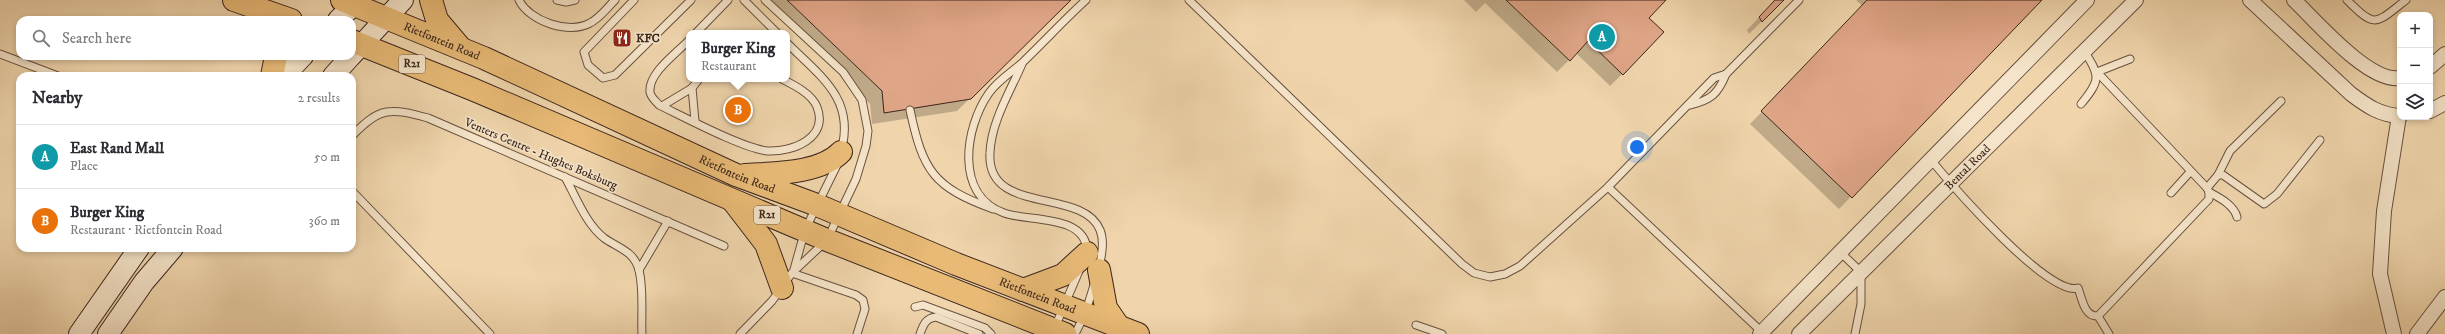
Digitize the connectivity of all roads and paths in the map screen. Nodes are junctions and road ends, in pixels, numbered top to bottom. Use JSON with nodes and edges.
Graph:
{"nodes":[{"id":1,"x":403,"y":0,"type":"edge"},
{"id":2,"x":431,"y":0,"type":"edge"},
{"id":3,"x":519,"y":0,"type":"edge"},
{"id":4,"x":557,"y":0,"type":"edge"},
{"id":5,"x":575,"y":0,"type":"edge"},
{"id":6,"x":615,"y":0,"type":"edge"},
{"id":7,"x":634,"y":0,"type":"edge"},
{"id":8,"x":691,"y":0,"type":"edge"},
{"id":9,"x":728,"y":0,"type":"edge"},
{"id":10,"x":744,"y":0,"type":"edge"},
{"id":11,"x":765,"y":0,"type":"edge"},
{"id":12,"x":1086,"y":0,"type":"edge"},
{"id":13,"x":1189,"y":0,"type":"edge"},
{"id":14,"x":1799,"y":0,"type":"edge"},
{"id":15,"x":2087,"y":0,"type":"edge"},
{"id":16,"x":2136,"y":0,"type":"edge"},
{"id":17,"x":2250,"y":0,"type":"edge"},
{"id":18,"x":2294,"y":0,"type":"edge"},
{"id":19,"x":2347,"y":0,"type":"edge"},
{"id":20,"x":2406,"y":0,"type":"edge"},
{"id":21,"x":352,"y":2,"type":"edge"},
{"id":22,"x":250,"y":9,"type":"edge"},
{"id":23,"x":276,"y":16,"type":"edge"},
{"id":24,"x":341,"y":16,"type":"edge"},
{"id":25,"x":386,"y":17,"type":"junction"},
{"id":26,"x":699,"y":30,"type":"edge"},
{"id":27,"x":774,"y":30,"type":"edge"},
{"id":28,"x":686,"y":43,"type":"edge"},
{"id":29,"x":790,"y":46,"type":"edge"},
{"id":30,"x":356,"y":47,"type":"edge"},
{"id":31,"x":356,"y":50,"type":"edge"},
{"id":32,"x":462,"y":50,"type":"junction"},
{"id":33,"x":2084,"y":51,"type":"junction"},
{"id":34,"x":0,"y":54,"type":"edge"},
{"id":35,"x":2445,"y":54,"type":"edge"},
{"id":36,"x":2130,"y":59,"type":"dead end"},
{"id":37,"x":275,"y":60,"type":"edge"},
{"id":38,"x":299,"y":60,"type":"edge"},
{"id":39,"x":345,"y":60,"type":"edge"},
{"id":40,"x":1022,"y":62,"type":"junction"},
{"id":41,"x":2433,"y":64,"type":"edge"},
{"id":42,"x":47,"y":72,"type":"edge"},
{"id":43,"x":273,"y":72,"type":"edge"},
{"id":44,"x":288,"y":72,"type":"edge"},
{"id":45,"x":336,"y":72,"type":"edge"},
{"id":46,"x":2097,"y":72,"type":"junction"},
{"id":47,"x":1726,"y":74,"type":"junction"},
{"id":48,"x":2397,"y":79,"type":"edge"},
{"id":49,"x":697,"y":82,"type":"edge"},
{"id":50,"x":787,"y":82,"type":"edge"},
{"id":51,"x":692,"y":88,"type":"junction"},
{"id":52,"x":2281,"y":101,"type":"dead end"},
{"id":53,"x":2445,"y":103,"type":"edge"},
{"id":54,"x":2080,"y":104,"type":"dead end"},
{"id":55,"x":1690,"y":105,"type":"junction"},
{"id":56,"x":662,"y":106,"type":"junction"},
{"id":57,"x":2433,"y":109,"type":"edge"},
{"id":58,"x":910,"y":110,"type":"dead end"},
{"id":59,"x":2397,"y":116,"type":"edge"},
{"id":60,"x":2398,"y":120,"type":"edge"},
{"id":61,"x":695,"y":121,"type":"junction"},
{"id":62,"x":356,"y":133,"type":"edge"},
{"id":63,"x":2320,"y":140,"type":"dead end"},
{"id":64,"x":841,"y":152,"type":"junction"},
{"id":65,"x":1931,"y":160,"type":"junction"},
{"id":66,"x":2190,"y":172,"type":"junction"},
{"id":67,"x":736,"y":175,"type":"junction"},
{"id":68,"x":2218,"y":175,"type":"junction"},
{"id":69,"x":565,"y":177,"type":"junction"},
{"id":70,"x":1951,"y":183,"type":"junction"},
{"id":71,"x":1608,"y":187,"type":"junction"},
{"id":72,"x":2208,"y":190,"type":"junction"},
{"id":73,"x":2171,"y":193,"type":"dead end"},
{"id":74,"x":356,"y":195,"type":"edge"},
{"id":75,"x":732,"y":200,"type":"junction"},
{"id":76,"x":817,"y":205,"type":"junction"},
{"id":77,"x":1003,"y":213,"type":"junction"},
{"id":78,"x":839,"y":216,"type":"junction"},
{"id":79,"x":2237,"y":217,"type":"dead end"},
{"id":80,"x":668,"y":221,"type":"junction"},
{"id":81,"x":805,"y":230,"type":"junction"},
{"id":82,"x":827,"y":240,"type":"junction"},
{"id":83,"x":724,"y":246,"type":"dead end"},
{"id":84,"x":136,"y":252,"type":"edge"},
{"id":85,"x":170,"y":252,"type":"edge"},
{"id":86,"x":1840,"y":252,"type":"junction"},
{"id":87,"x":1093,"y":262,"type":"junction"},
{"id":88,"x":639,"y":270,"type":"junction"},
{"id":89,"x":1861,"y":272,"type":"junction"},
{"id":90,"x":787,"y":281,"type":"junction"},
{"id":91,"x":1023,"y":290,"type":"junction"},
{"id":92,"x":2445,"y":297,"type":"edge"},
{"id":93,"x":1064,"y":306,"type":"junction"},
{"id":94,"x":915,"y":307,"type":"dead end"},
{"id":95,"x":1008,"y":312,"type":"junction"},
{"id":96,"x":1085,"y":314,"type":"junction"},
{"id":97,"x":2098,"y":316,"type":"junction"},
{"id":98,"x":1416,"y":324,"type":"dead end"},
{"id":99,"x":1129,"y":330,"type":"edge"},
{"id":100,"x":1062,"y":333,"type":"edge"},
{"id":101,"x":1762,"y":333,"type":"edge"},
{"id":102,"x":79,"y":334,"type":"edge"},
{"id":103,"x":108,"y":334,"type":"edge"},
{"id":104,"x":490,"y":334,"type":"edge"},
{"id":105,"x":642,"y":334,"type":"edge"},
{"id":106,"x":740,"y":334,"type":"edge"},
{"id":107,"x":857,"y":334,"type":"edge"},
{"id":108,"x":920,"y":334,"type":"edge"},
{"id":109,"x":979,"y":334,"type":"edge"},
{"id":110,"x":991,"y":334,"type":"edge"},
{"id":111,"x":1023,"y":334,"type":"edge"},
{"id":112,"x":1442,"y":334,"type":"edge"},
{"id":113,"x":1799,"y":334,"type":"edge"},
{"id":114,"x":1855,"y":334,"type":"edge"},
{"id":115,"x":2109,"y":334,"type":"edge"},
{"id":116,"x":2394,"y":334,"type":"edge"},
{"id":117,"x":2417,"y":334,"type":"edge"}],
"edges":[{"from":1,"to":25,"type":"main road"},
{"from":2,"to":32,"type":"main road"},
{"from":3,"to":6,"type":"lane"},
{"from":4,"to":5,"type":"lane"},
{"from":7,"to":8,"type":"lane"},
{"from":9,"to":26,"type":"lane"},
{"from":10,"to":27,"type":"lane"},
{"from":11,"to":78,"type":"lane"},
{"from":12,"to":40,"type":"lane"},
{"from":13,"to":71,"type":"lane"},
{"from":14,"to":47,"type":"lane"},
{"from":15,"to":65,"type":"street"},
{"from":16,"to":33,"type":"street","name":"Bental Road"},
{"from":17,"to":59,"type":"street"},
{"from":18,"to":48,"type":"street"},
{"from":19,"to":20,"type":"lane"},
{"from":21,"to":24,"type":"main road"},
{"from":21,"to":25,"type":"main road","name":"Rietfontein Road","number":"R21"},
{"from":22,"to":23,"type":"main road"},
{"from":25,"to":30,"type":"main road"},
{"from":25,"to":32,"type":"main road","name":"Rietfontein Road","number":"R21"},
{"from":28,"to":56,"type":"lane"},
{"from":29,"to":64,"type":"lane"},
{"from":31,"to":75,"type":"main road","name":"Rietfontein Road","number":"R21"},
{"from":32,"to":67,"type":"main road","name":"Rietfontein Road","number":"R21"},
{"from":33,"to":46,"type":"lane"},
{"from":33,"to":70,"type":"street","name":"Bental Road"},
{"from":34,"to":42,"type":"lane"},
{"from":35,"to":41,"type":"street"},
{"from":36,"to":46,"type":"lane"},
{"from":37,"to":43,"type":"main road"},
{"from":38,"to":44,"type":"main road"},
{"from":39,"to":45,"type":"main road"},
{"from":40,"to":77,"type":"lane"},
{"from":40,"to":87,"type":"lane"},
{"from":46,"to":54,"type":"lane"},
{"from":46,"to":66,"type":"lane"},
{"from":47,"to":55,"type":"lane"},
{"from":47,"to":55,"type":"lane"},
{"from":49,"to":51,"type":"lane"},
{"from":50,"to":61,"type":"lane"},
{"from":51,"to":56,"type":"lane"},
{"from":51,"to":61,"type":"lane"},
{"from":52,"to":68,"type":"lane"},
{"from":53,"to":57,"type":"street"},
{"from":55,"to":71,"type":"lane"},
{"from":56,"to":61,"type":"lane"},
{"from":58,"to":77,"type":"lane"},
{"from":60,"to":116,"type":"street"},
{"from":62,"to":69,"type":"lane","name":"Venters Centre - Hughes Boksburg"},
{"from":63,"to":68,"type":"lane"},
{"from":64,"to":67,"type":"main road"},
{"from":64,"to":76,"type":"lane"},
{"from":65,"to":70,"type":"lane"},
{"from":65,"to":86,"type":"street"},
{"from":66,"to":72,"type":"lane"},
{"from":66,"to":73,"type":"lane"},
{"from":67,"to":76,"type":"main road","name":"Rietfontein Road","number":"R21"},
{"from":68,"to":72,"type":"lane"},
{"from":69,"to":80,"type":"lane","name":"Venters Centre - Hughes Boksburg"},
{"from":69,"to":88,"type":"lane"},
{"from":70,"to":89,"type":"street","name":"Bental Road"},
{"from":70,"to":97,"type":"lane"},
{"from":71,"to":101,"type":"lane"},
{"from":72,"to":79,"type":"lane"},
{"from":72,"to":97,"type":"lane"},
{"from":74,"to":104,"type":"lane"},
{"from":75,"to":81,"type":"main road","name":"Rietfontein Road","number":"R21"},
{"from":75,"to":90,"type":"main road"},
{"from":76,"to":78,"type":"main road","name":"Rietfontein Road","number":"R21"},
{"from":76,"to":81,"type":"lane"},
{"from":77,"to":87,"type":"lane"},
{"from":78,"to":82,"type":"lane"},
{"from":78,"to":91,"type":"main road","name":"Rietfontein Road","number":"R21"},
{"from":80,"to":83,"type":"lane","name":"Venters Centre - Hughes Boksburg"},
{"from":80,"to":88,"type":"lane"},
{"from":81,"to":82,"type":"main road","name":"Rietfontein Road","number":"R21"},
{"from":81,"to":90,"type":"lane"},
{"from":82,"to":90,"type":"lane"},
{"from":82,"to":95,"type":"main road","name":"Rietfontein Road","number":"R21"},
{"from":84,"to":102,"type":"main road"},
{"from":85,"to":103,"type":"main road"},
{"from":86,"to":89,"type":"lane"},
{"from":86,"to":101,"type":"street"},
{"from":87,"to":91,"type":"main road"},
{"from":87,"to":93,"type":"lane"},
{"from":87,"to":96,"type":"lane"},
{"from":87,"to":99,"type":"main road"},
{"from":88,"to":105,"type":"lane"},
{"from":89,"to":113,"type":"street","name":"Bental Road"},
{"from":89,"to":114,"type":"lane"},
{"from":90,"to":106,"type":"lane"},
{"from":90,"to":107,"type":"lane"},
{"from":91,"to":93,"type":"main road","name":"Rietfontein Road","number":"R21"},
{"from":92,"to":117,"type":"street"},
{"from":93,"to":96,"type":"main road","name":"Rietfontein Road","number":"R21"},
{"from":93,"to":100,"type":"lane"},
{"from":94,"to":110,"type":"lane"},
{"from":95,"to":100,"type":"main road","name":"Rietfontein Road","number":"R21"},
{"from":95,"to":111,"type":"main road"},
{"from":96,"to":99,"type":"main road","name":"Rietfontein Road","number":"R21"},
{"from":96,"to":100,"type":"lane"},
{"from":97,"to":115,"type":"lane"},
{"from":98,"to":112,"type":"lane"},
{"from":108,"to":109,"type":"lane"}]}
